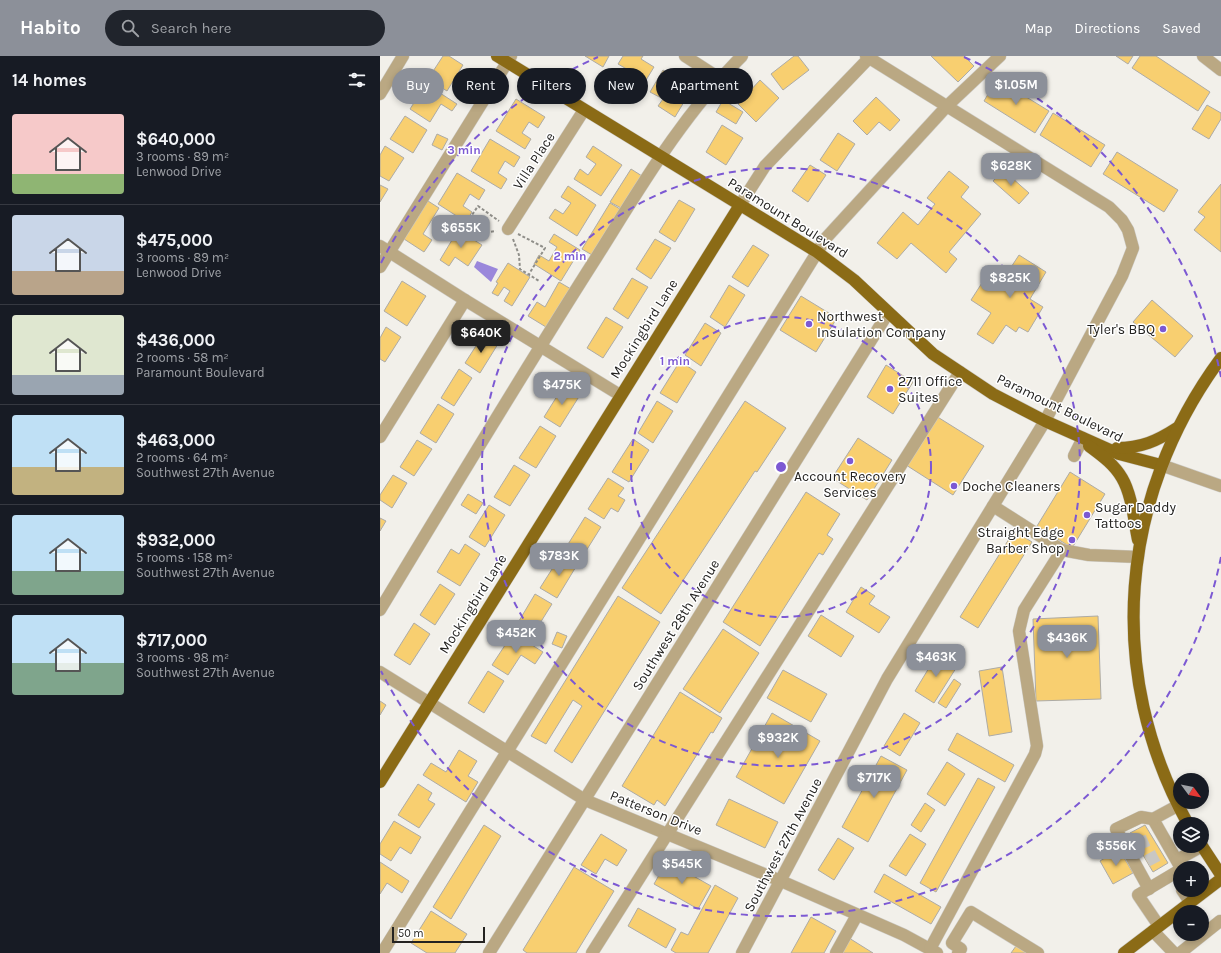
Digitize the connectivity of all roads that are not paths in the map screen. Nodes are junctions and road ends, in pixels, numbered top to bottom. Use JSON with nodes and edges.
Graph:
{"nodes":[{"id":1,"x":404,"y":56,"type":"edge"},
{"id":2,"x":684,"y":56,"type":"edge"},
{"id":3,"x":742,"y":56,"type":"edge"},
{"id":4,"x":1000,"y":56,"type":"edge"},
{"id":5,"x":1203,"y":56,"type":"edge"},
{"id":6,"x":869,"y":57,"type":"edge"},
{"id":7,"x":505,"y":58,"type":"edge"},
{"id":8,"x":703,"y":68,"type":"edge"},
{"id":9,"x":729,"y":68,"type":"edge"},
{"id":10,"x":1221,"y":70,"type":"edge"},
{"id":11,"x":380,"y":94,"type":"edge"},
{"id":12,"x":700,"y":104,"type":"edge"},
{"id":13,"x":947,"y":106,"type":"junction"},
{"id":14,"x":584,"y":110,"type":"junction"},
{"id":15,"x":661,"y":157,"type":"junction"},
{"id":16,"x":740,"y":205,"type":"junction"},
{"id":17,"x":508,"y":229,"type":"road end"},
{"id":18,"x":385,"y":249,"type":"edge"},
{"id":19,"x":817,"y":252,"type":"junction"},
{"id":20,"x":380,"y":267,"type":"edge"},
{"id":21,"x":465,"y":300,"type":"junction"},
{"id":22,"x":888,"y":313,"type":"junction"},
{"id":23,"x":540,"y":346,"type":"junction"},
{"id":24,"x":1221,"y":358,"type":"edge"},
{"id":25,"x":960,"y":372,"type":"junction"},
{"id":26,"x":620,"y":395,"type":"junction"},
{"id":27,"x":1045,"y":420,"type":"junction"},
{"id":28,"x":1177,"y":428,"type":"junction"},
{"id":29,"x":380,"y":437,"type":"edge"},
{"id":30,"x":1082,"y":439,"type":"junction"},
{"id":31,"x":1107,"y":448,"type":"junction"},
{"id":32,"x":1074,"y":456,"type":"dead end"},
{"id":33,"x":1161,"y":465,"type":"junction"},
{"id":34,"x":1221,"y":486,"type":"edge"},
{"id":35,"x":993,"y":506,"type":"junction"},
{"id":36,"x":1062,"y":550,"type":"junction"},
{"id":37,"x":1139,"y":552,"type":"junction"},
{"id":38,"x":380,"y":610,"type":"edge"},
{"id":39,"x":380,"y":672,"type":"edge"},
{"id":40,"x":430,"y":702,"type":"junction"},
{"id":41,"x":509,"y":751,"type":"junction"},
{"id":42,"x":380,"y":782,"type":"edge"},
{"id":43,"x":1173,"y":793,"type":"edge"},
{"id":44,"x":585,"y":800,"type":"junction"},
{"id":45,"x":1173,"y":808,"type":"edge"},
{"id":46,"x":1153,"y":819,"type":"junction"},
{"id":47,"x":667,"y":834,"type":"junction"},
{"id":48,"x":1194,"y":853,"type":"edge"},
{"id":49,"x":1207,"y":853,"type":"edge"},
{"id":50,"x":1173,"y":861,"type":"edge"},
{"id":51,"x":1186,"y":861,"type":"edge"},
{"id":52,"x":1173,"y":872,"type":"edge"},
{"id":53,"x":1221,"y":875,"type":"edge"},
{"id":54,"x":1221,"y":879,"type":"edge"},
{"id":55,"x":781,"y":881,"type":"junction"},
{"id":56,"x":1149,"y":889,"type":"junction"},
{"id":57,"x":1187,"y":897,"type":"edge"},
{"id":58,"x":1190,"y":902,"type":"junction"},
{"id":59,"x":1187,"y":905,"type":"edge"},
{"id":60,"x":857,"y":915,"type":"junction"},
{"id":61,"x":1173,"y":918,"type":"edge"},
{"id":62,"x":1220,"y":921,"type":"dead end"},
{"id":63,"x":1209,"y":928,"type":"edge"},
{"id":64,"x":1156,"y":929,"type":"junction"},
{"id":65,"x":1192,"y":941,"type":"edge"},
{"id":66,"x":933,"y":951,"type":"edge"},
{"id":67,"x":962,"y":952,"type":"edge"},
{"id":68,"x":382,"y":953,"type":"edge"},
{"id":69,"x":489,"y":953,"type":"edge"},
{"id":70,"x":592,"y":953,"type":"edge"},
{"id":71,"x":742,"y":953,"type":"edge"},
{"id":72,"x":836,"y":953,"type":"edge"},
{"id":73,"x":1038,"y":953,"type":"edge"},
{"id":74,"x":1124,"y":953,"type":"edge"},
{"id":75,"x":1174,"y":953,"type":"edge"},
{"id":76,"x":1180,"y":953,"type":"edge"}],
"edges":[{"from":1,"to":11,"type":"street"},
{"from":2,"to":8,"type":"street"},
{"from":3,"to":9,"type":"street"},
{"from":4,"to":13,"type":"street"},
{"from":5,"to":10,"type":"street"},
{"from":6,"to":13,"type":"street"},
{"from":6,"to":16,"type":"street","name":"Mockingbird Lane"},
{"from":7,"to":14,"type":"main road","name":"Paramount Boulevard"},
{"from":7,"to":18,"type":"street"},
{"from":12,"to":15,"type":"street"},
{"from":13,"to":19,"type":"street"},
{"from":13,"to":27,"type":"street","name":"Southwest 27th Avenue"},
{"from":14,"to":15,"type":"main road","name":"Paramount Boulevard"},
{"from":14,"to":17,"type":"street","name":"Villa Place"},
{"from":15,"to":16,"type":"main road","name":"Paramount Boulevard"},
{"from":15,"to":23,"type":"street"},
{"from":16,"to":19,"type":"main road","name":"Paramount Boulevard"},
{"from":16,"to":26,"type":"main road","name":"Mockingbird Lane"},
{"from":18,"to":20,"type":"street"},
{"from":18,"to":21,"type":"street"},
{"from":19,"to":22,"type":"main road","name":"Paramount Boulevard"},
{"from":19,"to":41,"type":"street"},
{"from":21,"to":23,"type":"street"},
{"from":21,"to":29,"type":"street"},
{"from":22,"to":25,"type":"main road","name":"Paramount Boulevard"},
{"from":22,"to":44,"type":"street","name":"Southwest 28th Avenue"},
{"from":23,"to":26,"type":"street"},
{"from":23,"to":38,"type":"street"},
{"from":24,"to":28,"type":"main road"},
{"from":25,"to":27,"type":"main road","name":"Paramount Boulevard"},
{"from":25,"to":47,"type":"street"},
{"from":26,"to":40,"type":"main road","name":"Mockingbird Lane"},
{"from":27,"to":30,"type":"main road","name":"Paramount Boulevard"},
{"from":27,"to":35,"type":"street","name":"Southwest 27th Avenue"},
{"from":28,"to":31,"type":"main road"},
{"from":28,"to":33,"type":"main road"},
{"from":30,"to":31,"type":"main road","name":"Paramount Boulevard"},
{"from":30,"to":32,"type":"street"},
{"from":30,"to":37,"type":"main road"},
{"from":31,"to":33,"type":"main road","name":"Paramount Boulevard"},
{"from":33,"to":34,"type":"street","name":"Paramount Boulevard"},
{"from":33,"to":37,"type":"main road"},
{"from":35,"to":36,"type":"street"},
{"from":35,"to":55,"type":"street","name":"Southwest 27th Avenue"},
{"from":36,"to":37,"type":"street"},
{"from":36,"to":66,"type":"street"},
{"from":37,"to":43,"type":"main road"},
{"from":39,"to":40,"type":"street","name":"Patterson Drive"},
{"from":40,"to":41,"type":"street","name":"Patterson Drive"},
{"from":40,"to":42,"type":"main road","name":"Mockingbird Lane"},
{"from":41,"to":44,"type":"street","name":"Patterson Drive"},
{"from":41,"to":68,"type":"street"},
{"from":44,"to":47,"type":"street","name":"Patterson Drive"},
{"from":44,"to":69,"type":"street","name":"Southwest 28th Avenue"},
{"from":45,"to":46,"type":"street"},
{"from":46,"to":50,"type":"street"},
{"from":46,"to":56,"type":"street"},
{"from":47,"to":55,"type":"street","name":"Patterson Drive"},
{"from":47,"to":70,"type":"street"},
{"from":48,"to":51,"type":"street"},
{"from":49,"to":53,"type":"main road"},
{"from":52,"to":56,"type":"street"},
{"from":54,"to":58,"type":"main road"},
{"from":55,"to":60,"type":"street","name":"Patterson Drive"},
{"from":55,"to":71,"type":"street","name":"Southwest 27th Avenue"},
{"from":56,"to":64,"type":"street"},
{"from":57,"to":58,"type":"street"},
{"from":58,"to":59,"type":"main road"},
{"from":60,"to":66,"type":"street","name":"Patterson Drive"},
{"from":60,"to":72,"type":"street"},
{"from":61,"to":64,"type":"main road"},
{"from":62,"to":63,"type":"street"},
{"from":64,"to":74,"type":"main road"},
{"from":64,"to":75,"type":"street"},
{"from":65,"to":76,"type":"street"},
{"from":67,"to":73,"type":"street"}]}
